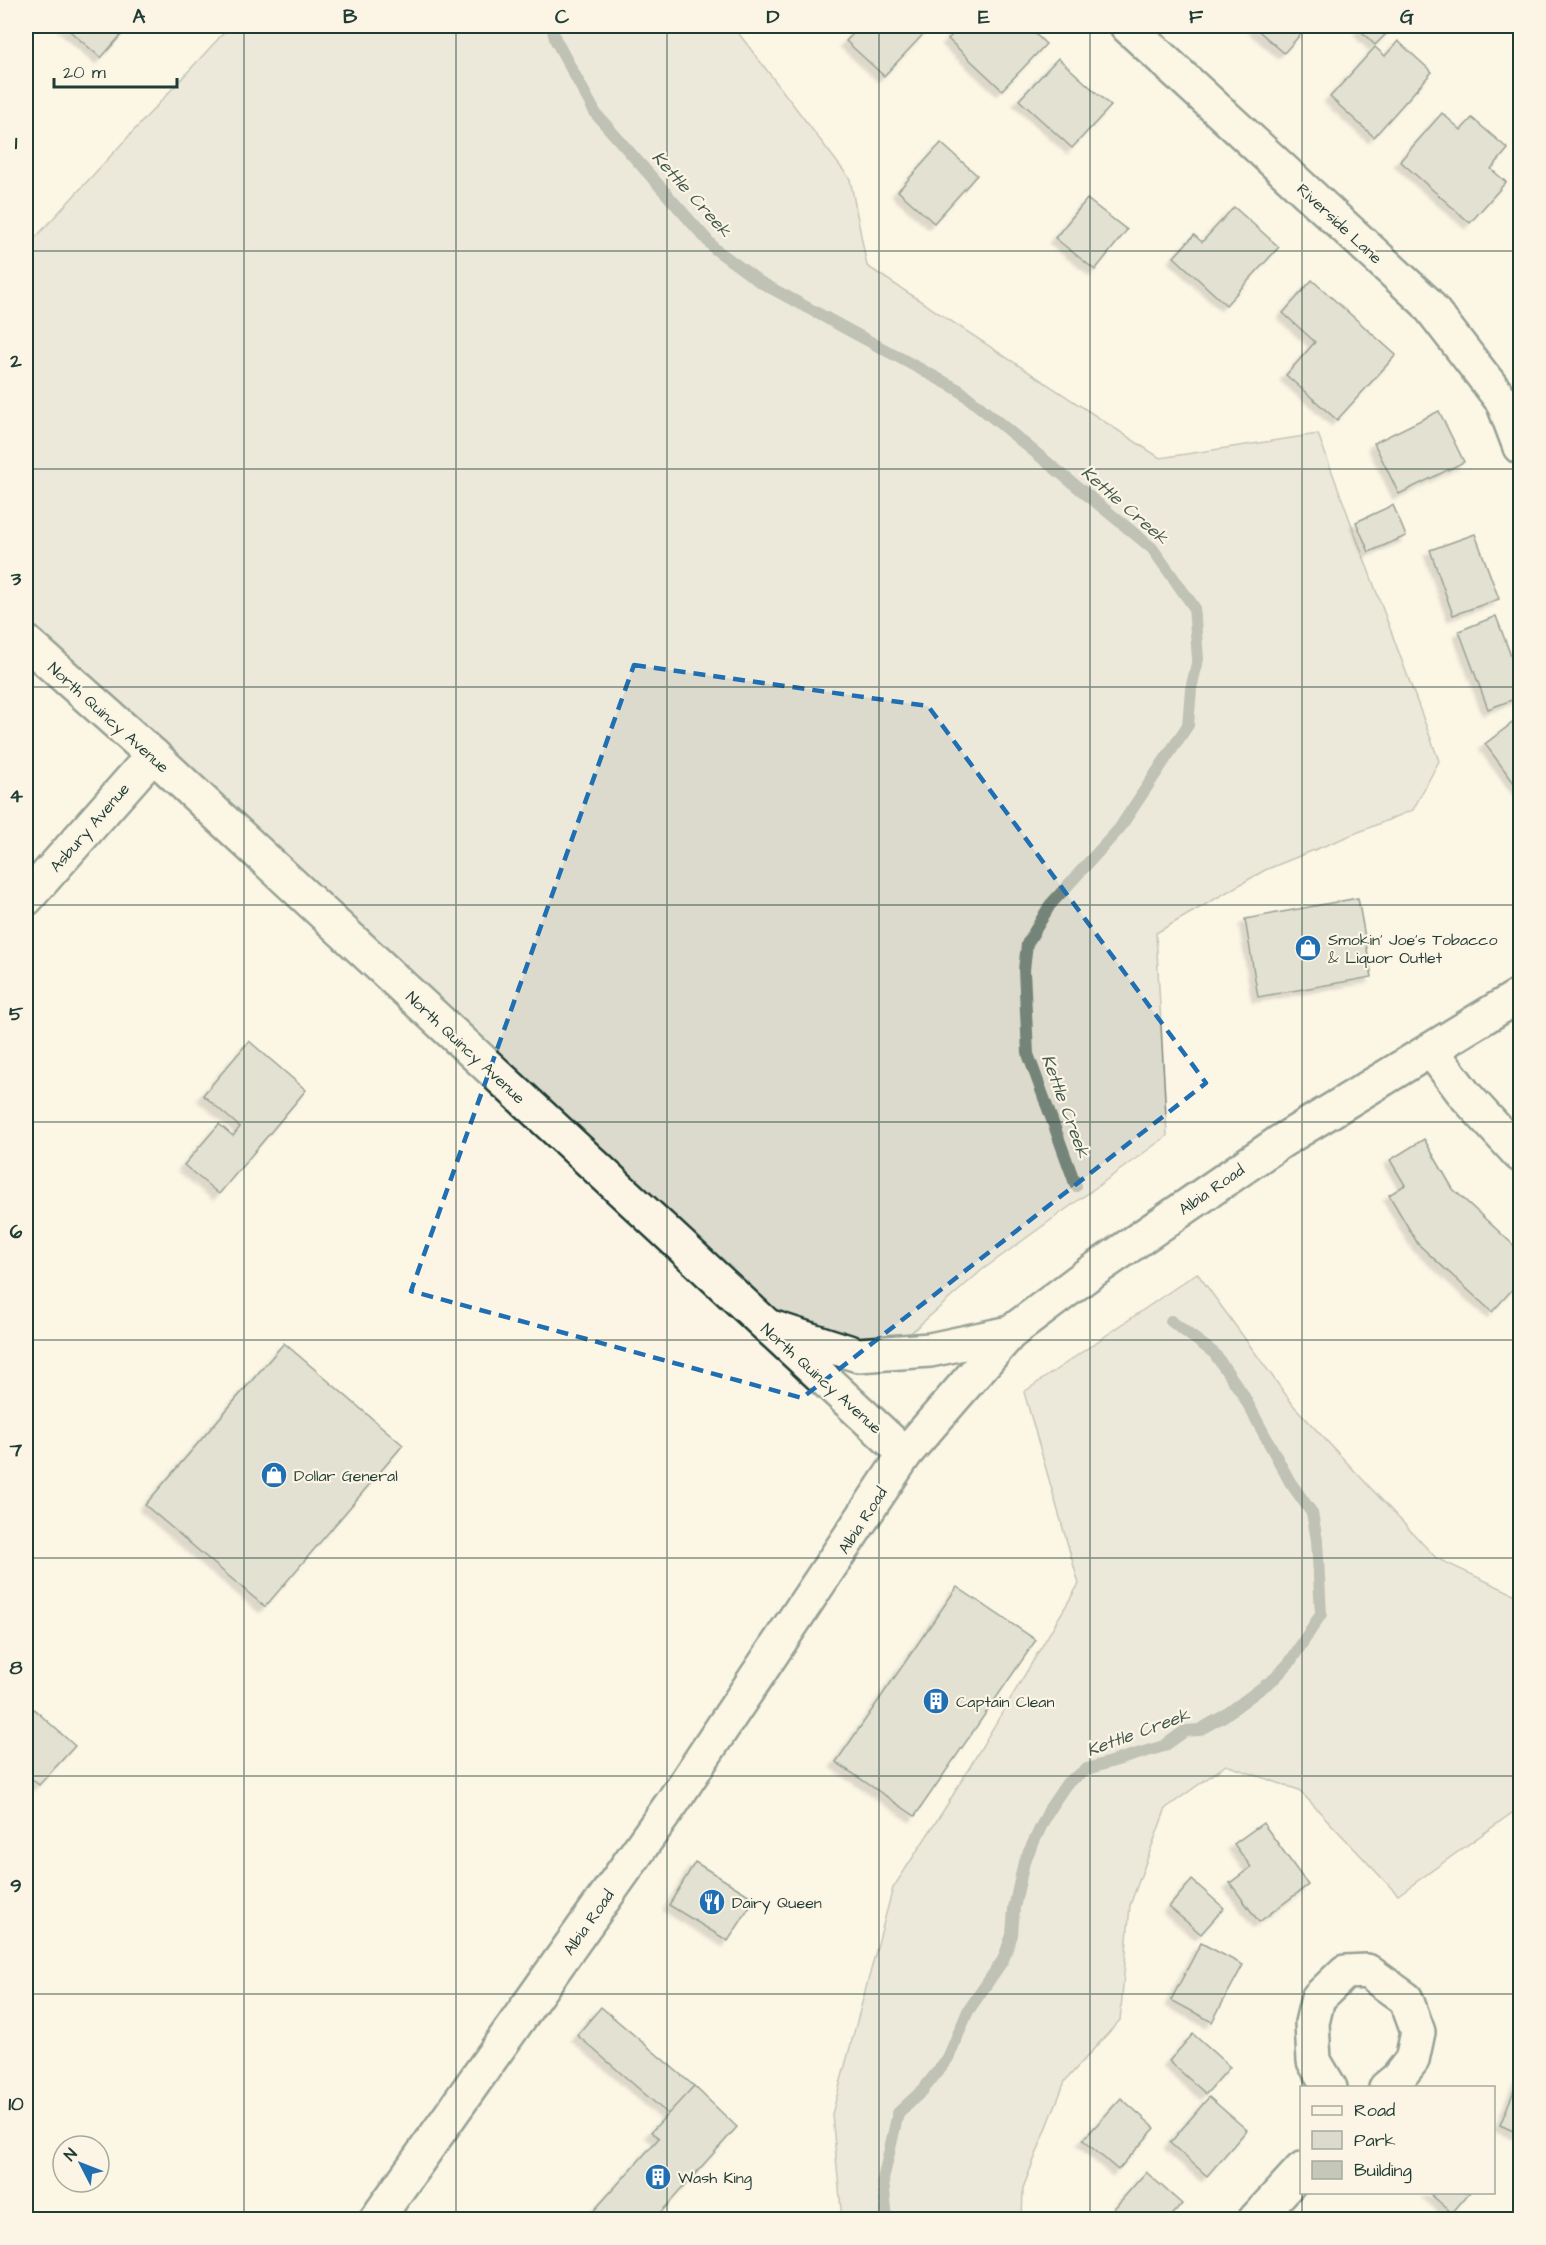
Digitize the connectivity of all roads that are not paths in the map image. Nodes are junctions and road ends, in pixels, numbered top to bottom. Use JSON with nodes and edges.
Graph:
{"nodes":[{"id":1,"x":1127,"y":26,"type":"edge"},
{"id":2,"x":1521,"y":447,"type":"edge"},
{"id":3,"x":26,"y":642,"type":"edge"},
{"id":4,"x":153,"y":755,"type":"junction"},
{"id":5,"x":26,"y":899,"type":"edge"},
{"id":6,"x":1521,"y":995,"type":"edge"},
{"id":7,"x":1431,"y":1050,"type":"junction"},
{"id":8,"x":1521,"y":1155,"type":"edge"},
{"id":9,"x":764,"y":1325,"type":"junction"},
{"id":10,"x":1010,"y":1333,"type":"junction"},
{"id":11,"x":905,"y":1454,"type":"junction"},
{"id":12,"x":1329,"y":2086,"type":"edge"},
{"id":13,"x":1388,"y":2086,"type":"edge"},
{"id":14,"x":1300,"y":2171,"type":"edge"},
{"id":15,"x":376,"y":2220,"type":"edge"},
{"id":16,"x":1255,"y":2220,"type":"edge"}],
"edges":[{"from":1,"to":2,"type":"main road","name":"Riverside Lane"},
{"from":3,"to":4,"type":"main road","name":"North Quincy Avenue"},
{"from":4,"to":5,"type":"main road","name":"Asbury Avenue"},
{"from":4,"to":9,"type":"main road","name":"North Quincy Avenue"},
{"from":6,"to":7,"type":"main road","name":"Albia Road"},
{"from":7,"to":8,"type":"main road"},
{"from":7,"to":10,"type":"main road","name":"Albia Road"},
{"from":9,"to":10,"type":"main road"},
{"from":9,"to":11,"type":"main road","name":"North Quincy Avenue"},
{"from":10,"to":11,"type":"main road","name":"Albia Road"},
{"from":11,"to":15,"type":"main road","name":"Albia Road"},
{"from":12,"to":13,"type":"main road"},
{"from":14,"to":16,"type":"main road"}]}
